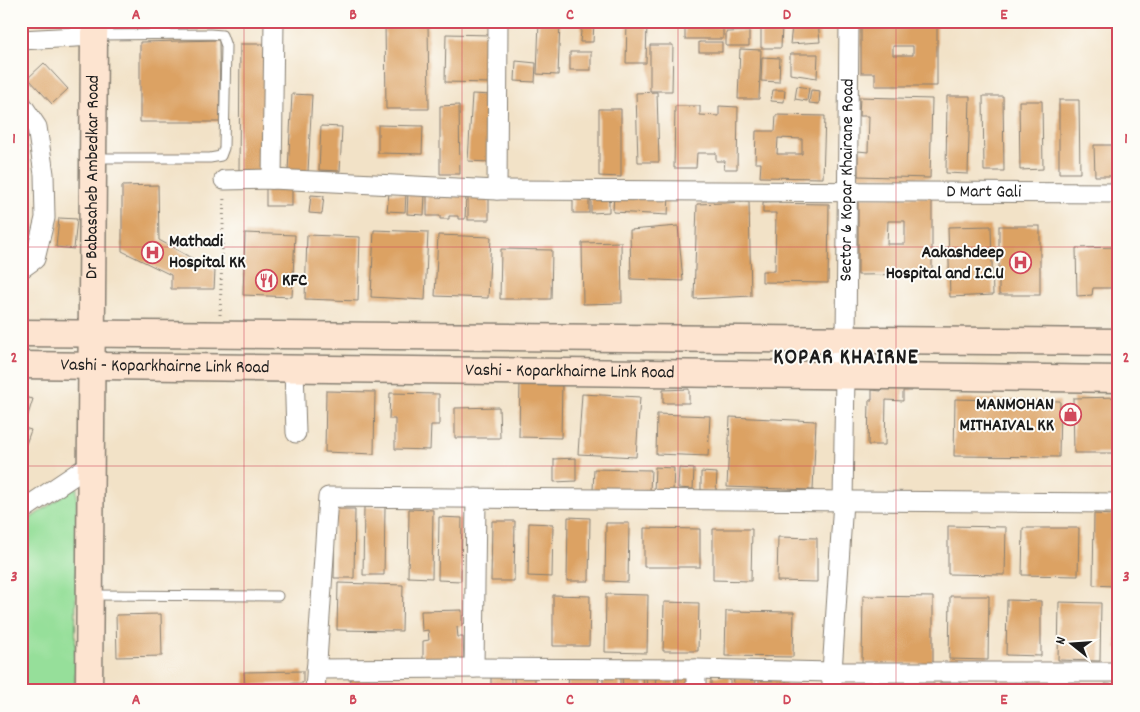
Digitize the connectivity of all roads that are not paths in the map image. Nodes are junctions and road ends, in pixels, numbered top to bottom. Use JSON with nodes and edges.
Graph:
{"nodes":[{"id":1,"x":274,"y":21,"type":"edge"},
{"id":2,"x":498,"y":21,"type":"edge"},
{"id":3,"x":849,"y":21,"type":"edge"},
{"id":4,"x":94,"y":28,"type":"edge"},
{"id":5,"x":21,"y":40,"type":"edge"},
{"id":6,"x":21,"y":104,"type":"edge"},
{"id":7,"x":94,"y":158,"type":"junction"},
{"id":8,"x":272,"y":178,"type":"junction"},
{"id":9,"x":224,"y":180,"type":"road end"},
{"id":10,"x":497,"y":190,"type":"junction"},
{"id":11,"x":848,"y":192,"type":"junction"},
{"id":12,"x":1119,"y":193,"type":"edge"},
{"id":13,"x":21,"y":269,"type":"edge"},
{"id":14,"x":21,"y":333,"type":"edge"},
{"id":15,"x":92,"y":333,"type":"junction"},
{"id":16,"x":848,"y":340,"type":"junction"},
{"id":17,"x":1119,"y":342,"type":"edge"},
{"id":18,"x":21,"y":365,"type":"edge"},
{"id":19,"x":92,"y":366,"type":"junction"},
{"id":20,"x":294,"y":369,"type":"junction"},
{"id":21,"x":847,"y":376,"type":"junction"},
{"id":22,"x":1119,"y":379,"type":"edge"},
{"id":23,"x":296,"y":433,"type":"dead end"},
{"id":24,"x":91,"y":464,"type":"junction"},
{"id":25,"x":476,"y":498,"type":"junction"},
{"id":26,"x":844,"y":501,"type":"junction"},
{"id":27,"x":1119,"y":503,"type":"edge"},
{"id":28,"x":21,"y":511,"type":"edge"},
{"id":29,"x":90,"y":595,"type":"junction"},
{"id":30,"x":278,"y":596,"type":"dead end"},
{"id":31,"x":474,"y":668,"type":"junction"},
{"id":32,"x":316,"y":669,"type":"junction"},
{"id":33,"x":696,"y":669,"type":"junction"},
{"id":34,"x":1119,"y":672,"type":"edge"},
{"id":35,"x":832,"y":682,"type":"edge"},
{"id":36,"x":89,"y":691,"type":"edge"},
{"id":37,"x":315,"y":691,"type":"edge"},
{"id":38,"x":696,"y":691,"type":"edge"}],
"edges":[{"from":1,"to":8,"type":"street"},
{"from":2,"to":10,"type":"street"},
{"from":3,"to":11,"type":"street","name":"Sector 6 Kopar Khairane Road"},
{"from":4,"to":5,"type":"street"},
{"from":4,"to":7,"type":"main road","name":"Dr Babasaheb Ambedkar Road"},
{"from":4,"to":7,"type":"lane"},
{"from":6,"to":13,"type":"street"},
{"from":7,"to":15,"type":"main road","name":"Dr Babasaheb Ambedkar Road"},
{"from":8,"to":9,"type":"street","name":"D Mart Gali"},
{"from":8,"to":10,"type":"street","name":"D Mart Gali"},
{"from":10,"to":11,"type":"street","name":"D Mart Gali"},
{"from":11,"to":12,"type":"street","name":"D Mart Gali"},
{"from":11,"to":16,"type":"street","name":"Sector 6 Kopar Khairane Road"},
{"from":14,"to":15,"type":"main road","name":"Vashi - Koparkhairne Link Road"},
{"from":15,"to":16,"type":"main road","name":"Vashi - Koparkhairne Link Road"},
{"from":15,"to":19,"type":"main road","name":"Dr Babasaheb Ambedkar Road"},
{"from":16,"to":17,"type":"main road","name":"Vashi - Koparkhairne Link Road"},
{"from":16,"to":21,"type":"street"},
{"from":16,"to":21,"type":"street"},
{"from":18,"to":19,"type":"main road","name":"Vashi - Koparkhairne Link Road"},
{"from":19,"to":20,"type":"main road","name":"Vashi - Koparkhairne Link Road"},
{"from":19,"to":24,"type":"main road","name":"Dr Babasaheb Ambedkar Road"},
{"from":20,"to":21,"type":"main road","name":"Vashi - Koparkhairne Link Road"},
{"from":20,"to":23,"type":"street"},
{"from":21,"to":22,"type":"main road","name":"Vashi - Koparkhairne Link Road"},
{"from":21,"to":26,"type":"street"},
{"from":24,"to":28,"type":"street"},
{"from":24,"to":29,"type":"main road","name":"Dr Babasaheb Ambedkar Road"},
{"from":25,"to":26,"type":"street"},
{"from":25,"to":31,"type":"street"},
{"from":25,"to":32,"type":"street"},
{"from":26,"to":27,"type":"street"},
{"from":26,"to":35,"type":"street"},
{"from":29,"to":30,"type":"lane"},
{"from":29,"to":36,"type":"main road","name":"Dr Babasaheb Ambedkar Road"},
{"from":31,"to":32,"type":"street"},
{"from":31,"to":33,"type":"street"},
{"from":32,"to":37,"type":"street"},
{"from":33,"to":35,"type":"street"},
{"from":33,"to":38,"type":"street"},
{"from":34,"to":35,"type":"street"}]}
